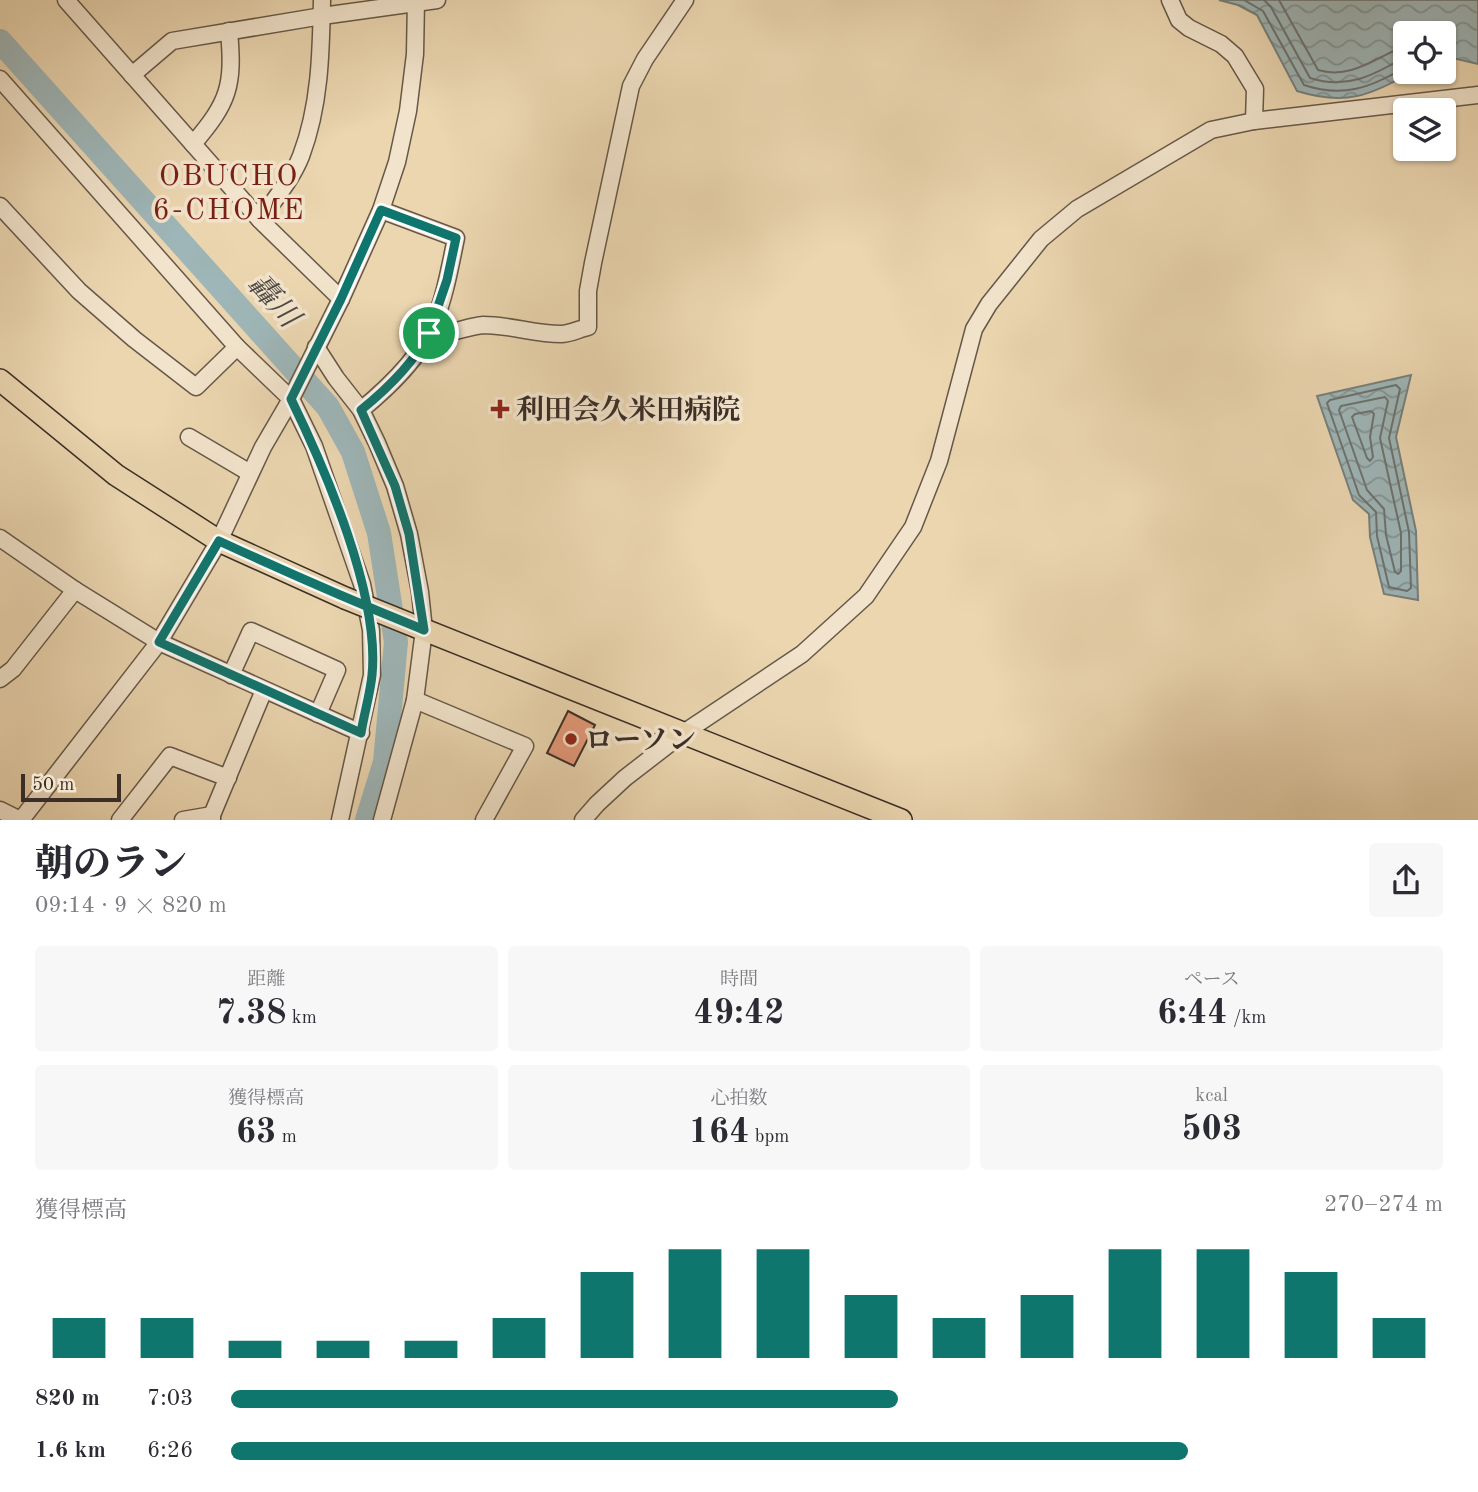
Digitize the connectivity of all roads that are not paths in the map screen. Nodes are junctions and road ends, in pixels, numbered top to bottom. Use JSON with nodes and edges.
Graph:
{"nodes":[{"id":1,"x":89,"y":0,"type":"edge"},
{"id":2,"x":437,"y":0,"type":"edge"},
{"id":3,"x":685,"y":0,"type":"edge"},
{"id":4,"x":1170,"y":0,"type":"edge"},
{"id":5,"x":416,"y":1,"type":"edge"},
{"id":6,"x":71,"y":6,"type":"edge"},
{"id":7,"x":322,"y":8,"type":"edge"},
{"id":8,"x":229,"y":31,"type":"junction"},
{"id":9,"x":132,"y":75,"type":"junction"},
{"id":10,"x":0,"y":79,"type":"edge"},
{"id":11,"x":1478,"y":95,"type":"edge"},
{"id":12,"x":1254,"y":121,"type":"junction"},
{"id":13,"x":193,"y":145,"type":"junction"},
{"id":14,"x":0,"y":206,"type":"edge"},
{"id":15,"x":381,"y":210,"type":"junction"},
{"id":16,"x":260,"y":220,"type":"junction"},
{"id":17,"x":341,"y":299,"type":"junction"},
{"id":18,"x":429,"y":333,"type":"junction"},
{"id":19,"x":237,"y":347,"type":"junction"},
{"id":20,"x":316,"y":347,"type":"junction"},
{"id":21,"x":0,"y":380,"type":"edge"},
{"id":22,"x":293,"y":396,"type":"junction"},
{"id":23,"x":361,"y":410,"type":"junction"},
{"id":24,"x":189,"y":437,"type":"dead end"},
{"id":25,"x":250,"y":473,"type":"junction"},
{"id":26,"x":0,"y":538,"type":"edge"},
{"id":27,"x":219,"y":541,"type":"junction"},
{"id":28,"x":75,"y":590,"type":"junction"},
{"id":29,"x":420,"y":628,"type":"junction"},
{"id":30,"x":159,"y":642,"type":"junction"},
{"id":31,"x":231,"y":675,"type":"junction"},
{"id":32,"x":0,"y":679,"type":"edge"},
{"id":33,"x":264,"y":690,"type":"junction"},
{"id":34,"x":415,"y":701,"type":"junction"},
{"id":35,"x":318,"y":714,"type":"junction"},
{"id":36,"x":361,"y":733,"type":"junction"},
{"id":37,"x":682,"y":734,"type":"junction"},
{"id":38,"x":228,"y":778,"type":"junction"},
{"id":39,"x":0,"y":810,"type":"edge"},
{"id":40,"x":212,"y":818,"type":"edge"},
{"id":41,"x":21,"y":820,"type":"edge"},
{"id":42,"x":120,"y":820,"type":"edge"},
{"id":43,"x":183,"y":820,"type":"edge"},
{"id":44,"x":340,"y":820,"type":"edge"},
{"id":45,"x":382,"y":820,"type":"edge"},
{"id":46,"x":484,"y":820,"type":"edge"},
{"id":47,"x":583,"y":820,"type":"edge"},
{"id":48,"x":901,"y":820,"type":"edge"}],
"edges":[{"from":1,"to":6,"type":"street"},
{"from":2,"to":5,"type":"street"},
{"from":3,"to":18,"type":"street"},
{"from":4,"to":12,"type":"street"},
{"from":5,"to":7,"type":"street"},
{"from":5,"to":15,"type":"street"},
{"from":6,"to":9,"type":"street"},
{"from":7,"to":8,"type":"street"},
{"from":7,"to":16,"type":"street"},
{"from":8,"to":9,"type":"street"},
{"from":8,"to":13,"type":"street"},
{"from":9,"to":13,"type":"street"},
{"from":10,"to":19,"type":"street"},
{"from":11,"to":12,"type":"street"},
{"from":12,"to":37,"type":"street"},
{"from":13,"to":16,"type":"street"},
{"from":14,"to":19,"type":"street"},
{"from":15,"to":17,"type":"street"},
{"from":15,"to":18,"type":"street"},
{"from":16,"to":17,"type":"street"},
{"from":17,"to":20,"type":"street"},
{"from":18,"to":23,"type":"street"},
{"from":19,"to":22,"type":"street"},
{"from":20,"to":22,"type":"street"},
{"from":20,"to":23,"type":"street"},
{"from":21,"to":27,"type":"main road"},
{"from":22,"to":25,"type":"street"},
{"from":22,"to":36,"type":"street"},
{"from":23,"to":29,"type":"street"},
{"from":24,"to":25,"type":"street"},
{"from":25,"to":27,"type":"street"},
{"from":26,"to":28,"type":"street"},
{"from":27,"to":29,"type":"main road","bridge":true},
{"from":27,"to":30,"type":"street"},
{"from":28,"to":30,"type":"street"},
{"from":28,"to":32,"type":"street"},
{"from":29,"to":34,"type":"street"},
{"from":29,"to":37,"type":"main road"},
{"from":30,"to":31,"type":"street"},
{"from":30,"to":41,"type":"street"},
{"from":31,"to":33,"type":"street"},
{"from":31,"to":35,"type":"street"},
{"from":33,"to":35,"type":"street"},
{"from":33,"to":38,"type":"street"},
{"from":34,"to":45,"type":"street"},
{"from":34,"to":46,"type":"street"},
{"from":35,"to":36,"type":"street"},
{"from":36,"to":44,"type":"street"},
{"from":37,"to":47,"type":"street"},
{"from":37,"to":48,"type":"main road"},
{"from":38,"to":40,"type":"street"},
{"from":38,"to":42,"type":"street"},
{"from":39,"to":41,"type":"street"},
{"from":40,"to":43,"type":"street"}]}
